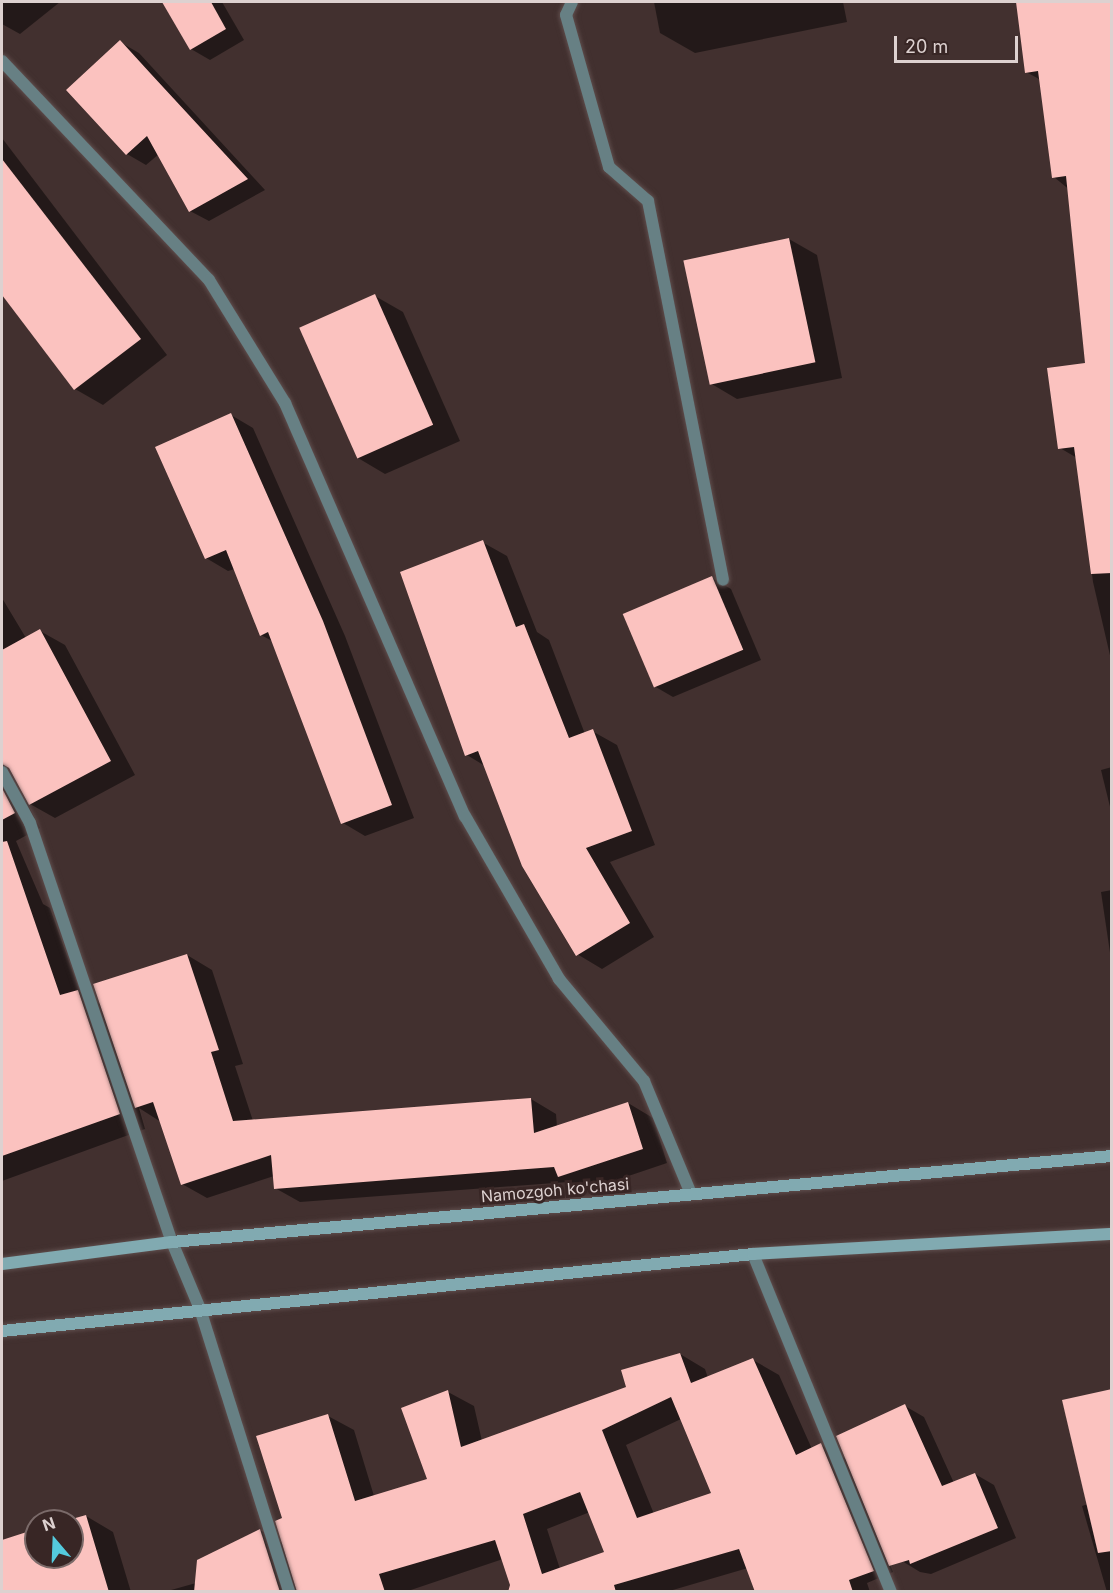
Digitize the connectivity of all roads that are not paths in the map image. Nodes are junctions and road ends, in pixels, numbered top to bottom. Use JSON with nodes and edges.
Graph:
{"nodes":[{"id":1,"x":572,"y":2,"type":"edge"},
{"id":2,"x":2,"y":60,"type":"edge"},
{"id":3,"x":723,"y":580,"type":"dead end"},
{"id":4,"x":2,"y":772,"type":"edge"},
{"id":5,"x":1112,"y":1156,"type":"edge"},
{"id":6,"x":691,"y":1194,"type":"junction"},
{"id":7,"x":1112,"y":1234,"type":"edge"},
{"id":8,"x":172,"y":1242,"type":"junction"},
{"id":9,"x":753,"y":1254,"type":"junction"},
{"id":10,"x":2,"y":1264,"type":"edge"},
{"id":11,"x":200,"y":1309,"type":"junction"},
{"id":12,"x":2,"y":1331,"type":"edge"},
{"id":13,"x":290,"y":1592,"type":"edge"},
{"id":14,"x":891,"y":1592,"type":"edge"}],
"edges":[{"from":1,"to":3,"type":"street"},
{"from":2,"to":6,"type":"street"},
{"from":4,"to":8,"type":"street"},
{"from":5,"to":6,"type":"main road","name":"Namozgoh ko'chasi"},
{"from":6,"to":8,"type":"main road","name":"Namozgoh ko'chasi"},
{"from":7,"to":9,"type":"main road"},
{"from":8,"to":10,"type":"main road","name":"Namozgoh ko'chasi"},
{"from":8,"to":11,"type":"street"},
{"from":9,"to":11,"type":"main road"},
{"from":9,"to":14,"type":"street"},
{"from":11,"to":12,"type":"main road"},
{"from":11,"to":13,"type":"street"}]}
